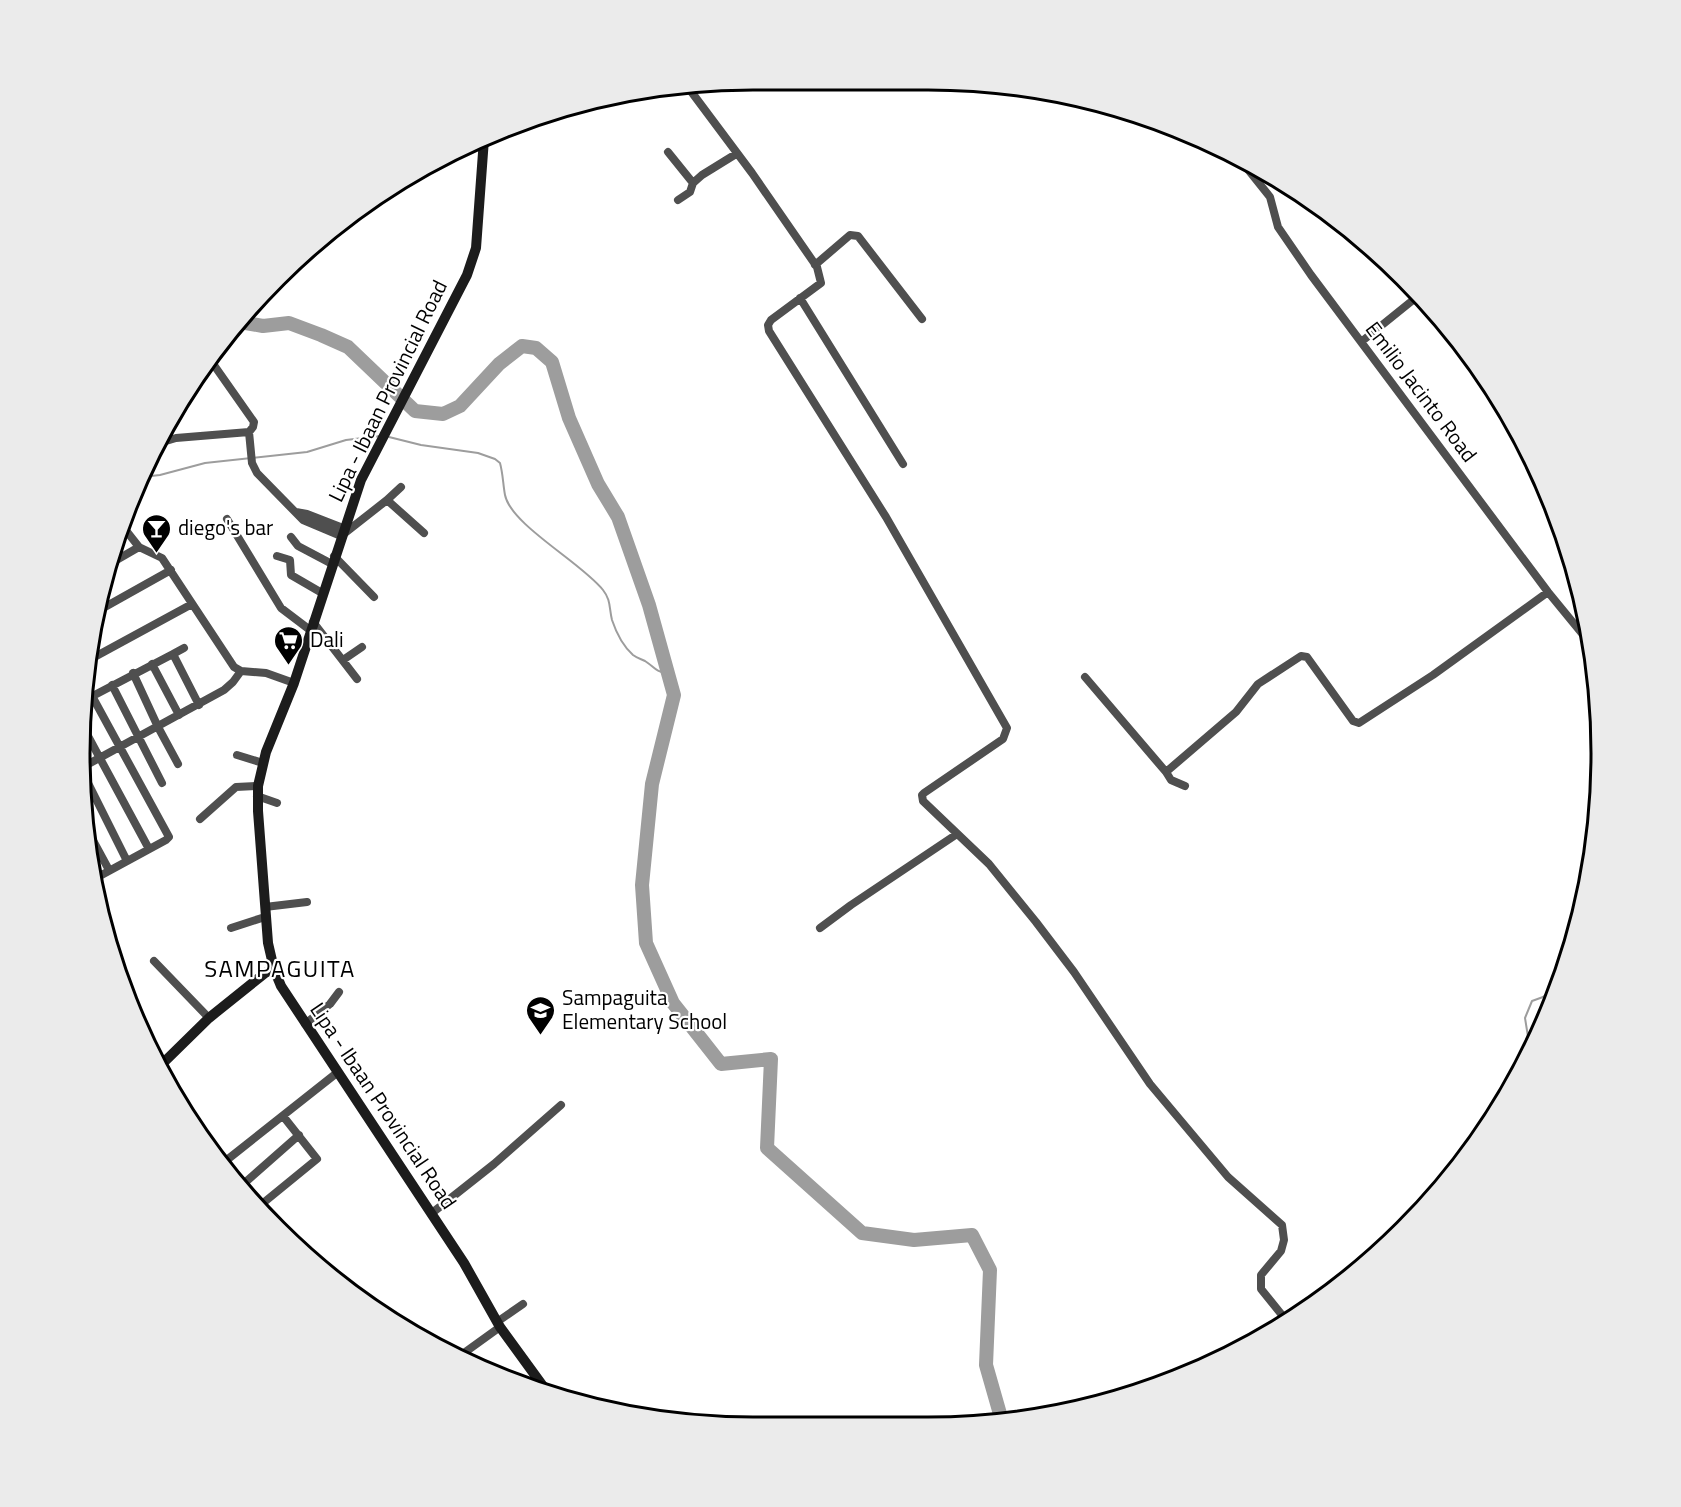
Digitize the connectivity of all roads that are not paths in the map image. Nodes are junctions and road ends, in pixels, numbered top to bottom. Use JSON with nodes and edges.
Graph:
{"nodes":[{"id":1,"x":695,"y":93,"type":"edge"},
{"id":2,"x":483,"y":148,"type":"edge"},
{"id":3,"x":668,"y":152,"type":"dead end"},
{"id":4,"x":736,"y":154,"type":"junction"},
{"id":5,"x":1253,"y":176,"type":"edge"},
{"id":6,"x":693,"y":183,"type":"junction"},
{"id":7,"x":678,"y":200,"type":"dead end"},
{"id":8,"x":815,"y":265,"type":"junction"},
{"id":9,"x":800,"y":298,"type":"junction"},
{"id":10,"x":1412,"y":301,"type":"edge"},
{"id":11,"x":922,"y":319,"type":"dead end"},
{"id":12,"x":1361,"y":342,"type":"junction"},
{"id":13,"x":215,"y":367,"type":"edge"},
{"id":14,"x":249,"y":432,"type":"junction"},
{"id":15,"x":169,"y":440,"type":"edge"},
{"id":16,"x":903,"y":464,"type":"dead end"},
{"id":17,"x":401,"y":487,"type":"dead end"},
{"id":18,"x":387,"y":500,"type":"junction"},
{"id":19,"x":227,"y":519,"type":"dead end"},
{"id":20,"x":342,"y":532,"type":"junction"},
{"id":21,"x":128,"y":533,"type":"edge"},
{"id":22,"x":424,"y":533,"type":"dead end"},
{"id":23,"x":291,"y":537,"type":"dead end"},
{"id":24,"x":139,"y":547,"type":"junction"},
{"id":25,"x":277,"y":556,"type":"dead end"},
{"id":26,"x":120,"y":558,"type":"edge"},
{"id":27,"x":333,"y":560,"type":"junction"},
{"id":28,"x":171,"y":570,"type":"junction"},
{"id":29,"x":1548,"y":592,"type":"junction"},
{"id":30,"x":322,"y":593,"type":"junction"},
{"id":31,"x":374,"y":597,"type":"dead end"},
{"id":32,"x":192,"y":604,"type":"junction"},
{"id":33,"x":107,"y":606,"type":"edge"},
{"id":34,"x":312,"y":626,"type":"junction"},
{"id":35,"x":1579,"y":630,"type":"edge"},
{"id":36,"x":362,"y":647,"type":"dead end"},
{"id":37,"x":184,"y":648,"type":"dead end"},
{"id":38,"x":173,"y":654,"type":"junction"},
{"id":39,"x":98,"y":655,"type":"edge"},
{"id":40,"x":343,"y":660,"type":"junction"},
{"id":41,"x":152,"y":664,"type":"junction"},
{"id":42,"x":241,"y":670,"type":"junction"},
{"id":43,"x":133,"y":673,"type":"junction"},
{"id":44,"x":1084,"y":677,"type":"dead end"},
{"id":45,"x":357,"y":679,"type":"dead end"},
{"id":46,"x":294,"y":683,"type":"junction"},
{"id":47,"x":112,"y":685,"type":"junction"},
{"id":48,"x":93,"y":695,"type":"edge"},
{"id":49,"x":92,"y":704,"type":"edge"},
{"id":50,"x":200,"y":705,"type":"junction"},
{"id":51,"x":179,"y":716,"type":"junction"},
{"id":52,"x":158,"y":727,"type":"junction"},
{"id":53,"x":139,"y":737,"type":"junction"},
{"id":54,"x":90,"y":740,"type":"edge"},
{"id":55,"x":118,"y":748,"type":"junction"},
{"id":56,"x":237,"y":754,"type":"dead end"},
{"id":57,"x":100,"y":758,"type":"junction"},
{"id":58,"x":263,"y":763,"type":"junction"},
{"id":59,"x":178,"y":764,"type":"dead end"},
{"id":60,"x":90,"y":765,"type":"edge"},
{"id":61,"x":1166,"y":772,"type":"junction"},
{"id":62,"x":162,"y":783,"type":"dead end"},
{"id":63,"x":1185,"y":786,"type":"dead end"},
{"id":64,"x":91,"y":788,"type":"edge"},
{"id":65,"x":258,"y":791,"type":"junction"},
{"id":66,"x":277,"y":803,"type":"dead end"},
{"id":67,"x":200,"y":819,"type":"dead end"},
{"id":68,"x":957,"y":834,"type":"junction"},
{"id":69,"x":97,"y":849,"type":"edge"},
{"id":70,"x":149,"y":849,"type":"junction"},
{"id":71,"x":127,"y":861,"type":"junction"},
{"id":72,"x":109,"y":870,"type":"junction"},
{"id":73,"x":102,"y":875,"type":"edge"},
{"id":74,"x":308,"y":902,"type":"dead end"},
{"id":75,"x":265,"y":912,"type":"junction"},
{"id":76,"x":231,"y":928,"type":"dead end"},
{"id":77,"x":820,"y":928,"type":"dead end"},
{"id":78,"x":154,"y":961,"type":"dead end"},
{"id":79,"x":274,"y":969,"type":"junction"},
{"id":80,"x":339,"y":992,"type":"dead end"},
{"id":81,"x":208,"y":1018,"type":"junction"},
{"id":82,"x":305,"y":1024,"type":"junction"},
{"id":83,"x":165,"y":1060,"type":"edge"},
{"id":84,"x":338,"y":1072,"type":"junction"},
{"id":85,"x":561,"y":1105,"type":"dead end"},
{"id":86,"x":283,"y":1116,"type":"junction"},
{"id":87,"x":299,"y":1135,"type":"junction"},
{"id":88,"x":228,"y":1159,"type":"edge"},
{"id":89,"x":247,"y":1181,"type":"edge"},
{"id":90,"x":265,"y":1202,"type":"edge"},
{"id":91,"x":432,"y":1213,"type":"junction"},
{"id":92,"x":523,"y":1304,"type":"dead end"},
{"id":93,"x":1281,"y":1314,"type":"edge"},
{"id":94,"x":498,"y":1324,"type":"junction"},
{"id":95,"x":465,"y":1351,"type":"edge"},
{"id":96,"x":540,"y":1382,"type":"edge"}],
"edges":[{"from":1,"to":4,"type":"street"},
{"from":2,"to":20,"type":"main road","name":"Lipa - Ibaan Provincial Road"},
{"from":3,"to":6,"type":"street"},
{"from":4,"to":6,"type":"street"},
{"from":4,"to":8,"type":"street"},
{"from":5,"to":12,"type":"street","name":"Emilio Jacinto Road"},
{"from":6,"to":7,"type":"street"},
{"from":8,"to":9,"type":"street"},
{"from":8,"to":11,"type":"street"},
{"from":9,"to":16,"type":"street"},
{"from":9,"to":68,"type":"street"},
{"from":10,"to":12,"type":"street"},
{"from":12,"to":29,"type":"street","name":"Emilio Jacinto Road"},
{"from":13,"to":14,"type":"street"},
{"from":14,"to":15,"type":"street"},
{"from":14,"to":20,"type":"street"},
{"from":17,"to":18,"type":"street"},
{"from":18,"to":20,"type":"street"},
{"from":18,"to":22,"type":"street"},
{"from":19,"to":34,"type":"street"},
{"from":20,"to":27,"type":"main road","name":"Lipa - Ibaan Provincial Road"},
{"from":21,"to":24,"type":"street"},
{"from":23,"to":27,"type":"street"},
{"from":24,"to":26,"type":"street"},
{"from":24,"to":28,"type":"street"},
{"from":25,"to":30,"type":"street"},
{"from":27,"to":30,"type":"main road","name":"Lipa - Ibaan Provincial Road"},
{"from":27,"to":31,"type":"street"},
{"from":28,"to":32,"type":"street"},
{"from":28,"to":33,"type":"street"},
{"from":29,"to":35,"type":"street","name":"Emilio Jacinto Road"},
{"from":29,"to":61,"type":"street"},
{"from":30,"to":34,"type":"main road","name":"Lipa - Ibaan Provincial Road"},
{"from":32,"to":39,"type":"street"},
{"from":32,"to":42,"type":"street"},
{"from":34,"to":40,"type":"street"},
{"from":34,"to":46,"type":"main road","name":"Lipa - Ibaan Provincial Road"},
{"from":36,"to":40,"type":"street"},
{"from":37,"to":38,"type":"street"},
{"from":38,"to":41,"type":"street"},
{"from":38,"to":50,"type":"street"},
{"from":40,"to":45,"type":"street"},
{"from":41,"to":43,"type":"street"},
{"from":41,"to":51,"type":"street"},
{"from":42,"to":46,"type":"street"},
{"from":42,"to":50,"type":"street"},
{"from":43,"to":47,"type":"street"},
{"from":43,"to":52,"type":"street"},
{"from":44,"to":61,"type":"street"},
{"from":46,"to":58,"type":"main road","name":"Lipa - Ibaan Provincial Road"},
{"from":47,"to":48,"type":"street"},
{"from":47,"to":53,"type":"street"},
{"from":49,"to":55,"type":"street"},
{"from":50,"to":51,"type":"street"},
{"from":51,"to":52,"type":"street"},
{"from":52,"to":53,"type":"street"},
{"from":52,"to":59,"type":"street"},
{"from":53,"to":55,"type":"street"},
{"from":53,"to":62,"type":"street"},
{"from":54,"to":57,"type":"street"},
{"from":55,"to":57,"type":"street"},
{"from":55,"to":70,"type":"street"},
{"from":56,"to":58,"type":"street"},
{"from":57,"to":60,"type":"street"},
{"from":57,"to":70,"type":"street"},
{"from":58,"to":65,"type":"main road","name":"Lipa - Ibaan Provincial Road"},
{"from":61,"to":63,"type":"street"},
{"from":64,"to":71,"type":"street"},
{"from":65,"to":66,"type":"street"},
{"from":65,"to":67,"type":"street"},
{"from":65,"to":75,"type":"main road","name":"Lipa - Ibaan Provincial Road"},
{"from":68,"to":77,"type":"street"},
{"from":68,"to":93,"type":"street"},
{"from":69,"to":72,"type":"street"},
{"from":70,"to":71,"type":"street"},
{"from":71,"to":72,"type":"street"},
{"from":72,"to":73,"type":"street"},
{"from":74,"to":75,"type":"street"},
{"from":75,"to":76,"type":"street"},
{"from":75,"to":79,"type":"main road","name":"Lipa - Ibaan Provincial Road"},
{"from":78,"to":81,"type":"street"},
{"from":79,"to":81,"type":"main road"},
{"from":79,"to":82,"type":"main road","name":"Lipa - Ibaan Provincial Road"},
{"from":80,"to":82,"type":"street"},
{"from":81,"to":83,"type":"main road"},
{"from":82,"to":84,"type":"main road","name":"Lipa - Ibaan Provincial Road"},
{"from":84,"to":86,"type":"street"},
{"from":84,"to":91,"type":"main road","name":"Lipa - Ibaan Provincial Road"},
{"from":85,"to":91,"type":"street"},
{"from":86,"to":87,"type":"street"},
{"from":86,"to":88,"type":"street"},
{"from":87,"to":89,"type":"street"},
{"from":87,"to":90,"type":"street"},
{"from":91,"to":94,"type":"main road","name":"Lipa - Ibaan Provincial Road"},
{"from":92,"to":94,"type":"street"},
{"from":94,"to":95,"type":"street"},
{"from":94,"to":96,"type":"main road","name":"Lipa - Ibaan Provincial Road"}]}
